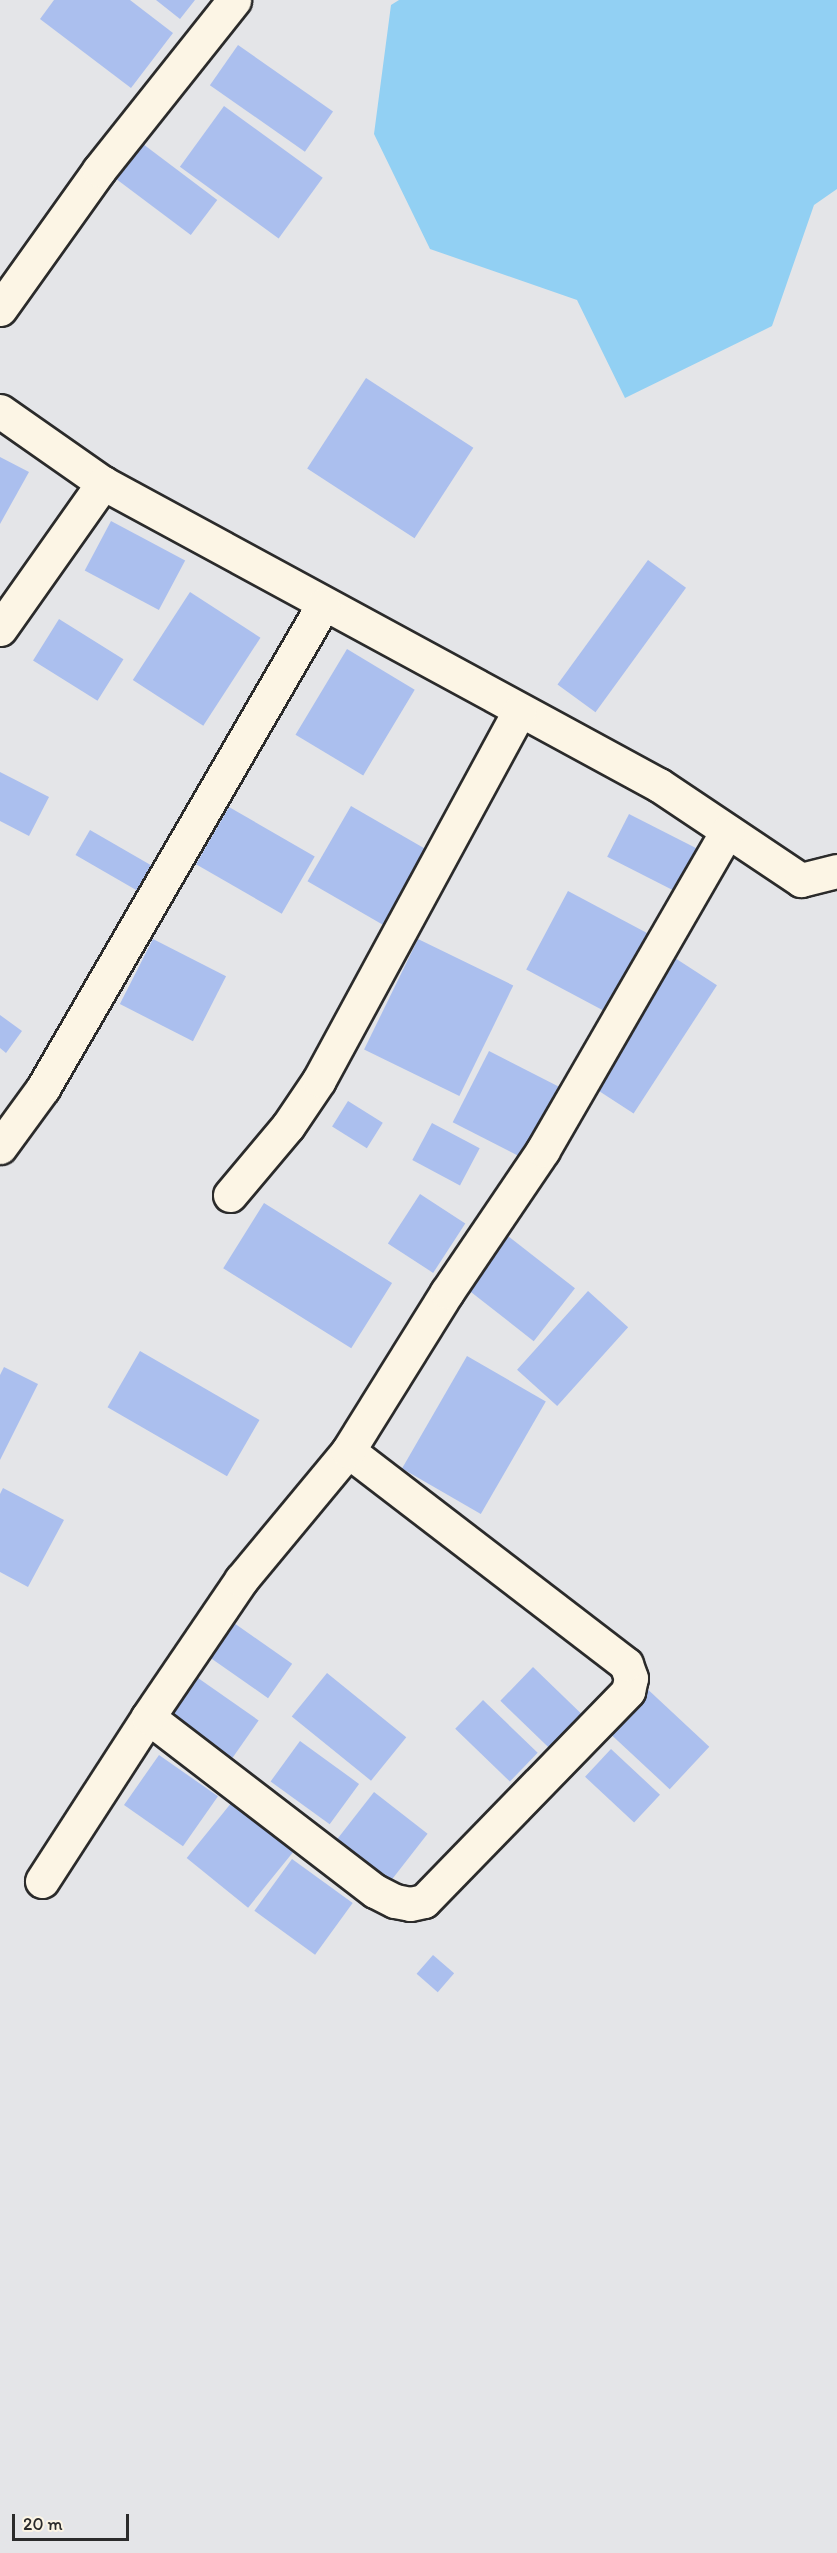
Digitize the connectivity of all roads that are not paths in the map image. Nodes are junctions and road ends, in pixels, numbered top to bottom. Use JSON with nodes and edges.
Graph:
{"nodes":[{"id":1,"x":234,"y":0,"type":"edge"},
{"id":2,"x":0,"y":309,"type":"edge"},
{"id":3,"x":0,"y":411,"type":"edge"},
{"id":4,"x":103,"y":483,"type":"junction"},
{"id":5,"x":323,"y":605,"type":"junction"},
{"id":6,"x":0,"y":629,"type":"edge"},
{"id":7,"x":519,"y":711,"type":"junction"},
{"id":8,"x":727,"y":831,"type":"junction"},
{"id":9,"x":837,"y":871,"type":"edge"},
{"id":10,"x":0,"y":1147,"type":"edge"},
{"id":11,"x":230,"y":1195,"type":"dead end"},
{"id":12,"x":348,"y":1451,"type":"junction"},
{"id":13,"x":148,"y":1717,"type":"junction"},
{"id":14,"x":42,"y":1881,"type":"dead end"}],
"edges":[{"from":1,"to":2,"type":"street"},
{"from":3,"to":4,"type":"street"},
{"from":4,"to":5,"type":"street"},
{"from":4,"to":6,"type":"street"},
{"from":5,"to":7,"type":"street"},
{"from":5,"to":10,"type":"street"},
{"from":7,"to":8,"type":"street"},
{"from":7,"to":11,"type":"street"},
{"from":8,"to":9,"type":"street"},
{"from":8,"to":12,"type":"street"},
{"from":12,"to":13,"type":"street"},
{"from":12,"to":13,"type":"street"},
{"from":13,"to":14,"type":"street"}]}
